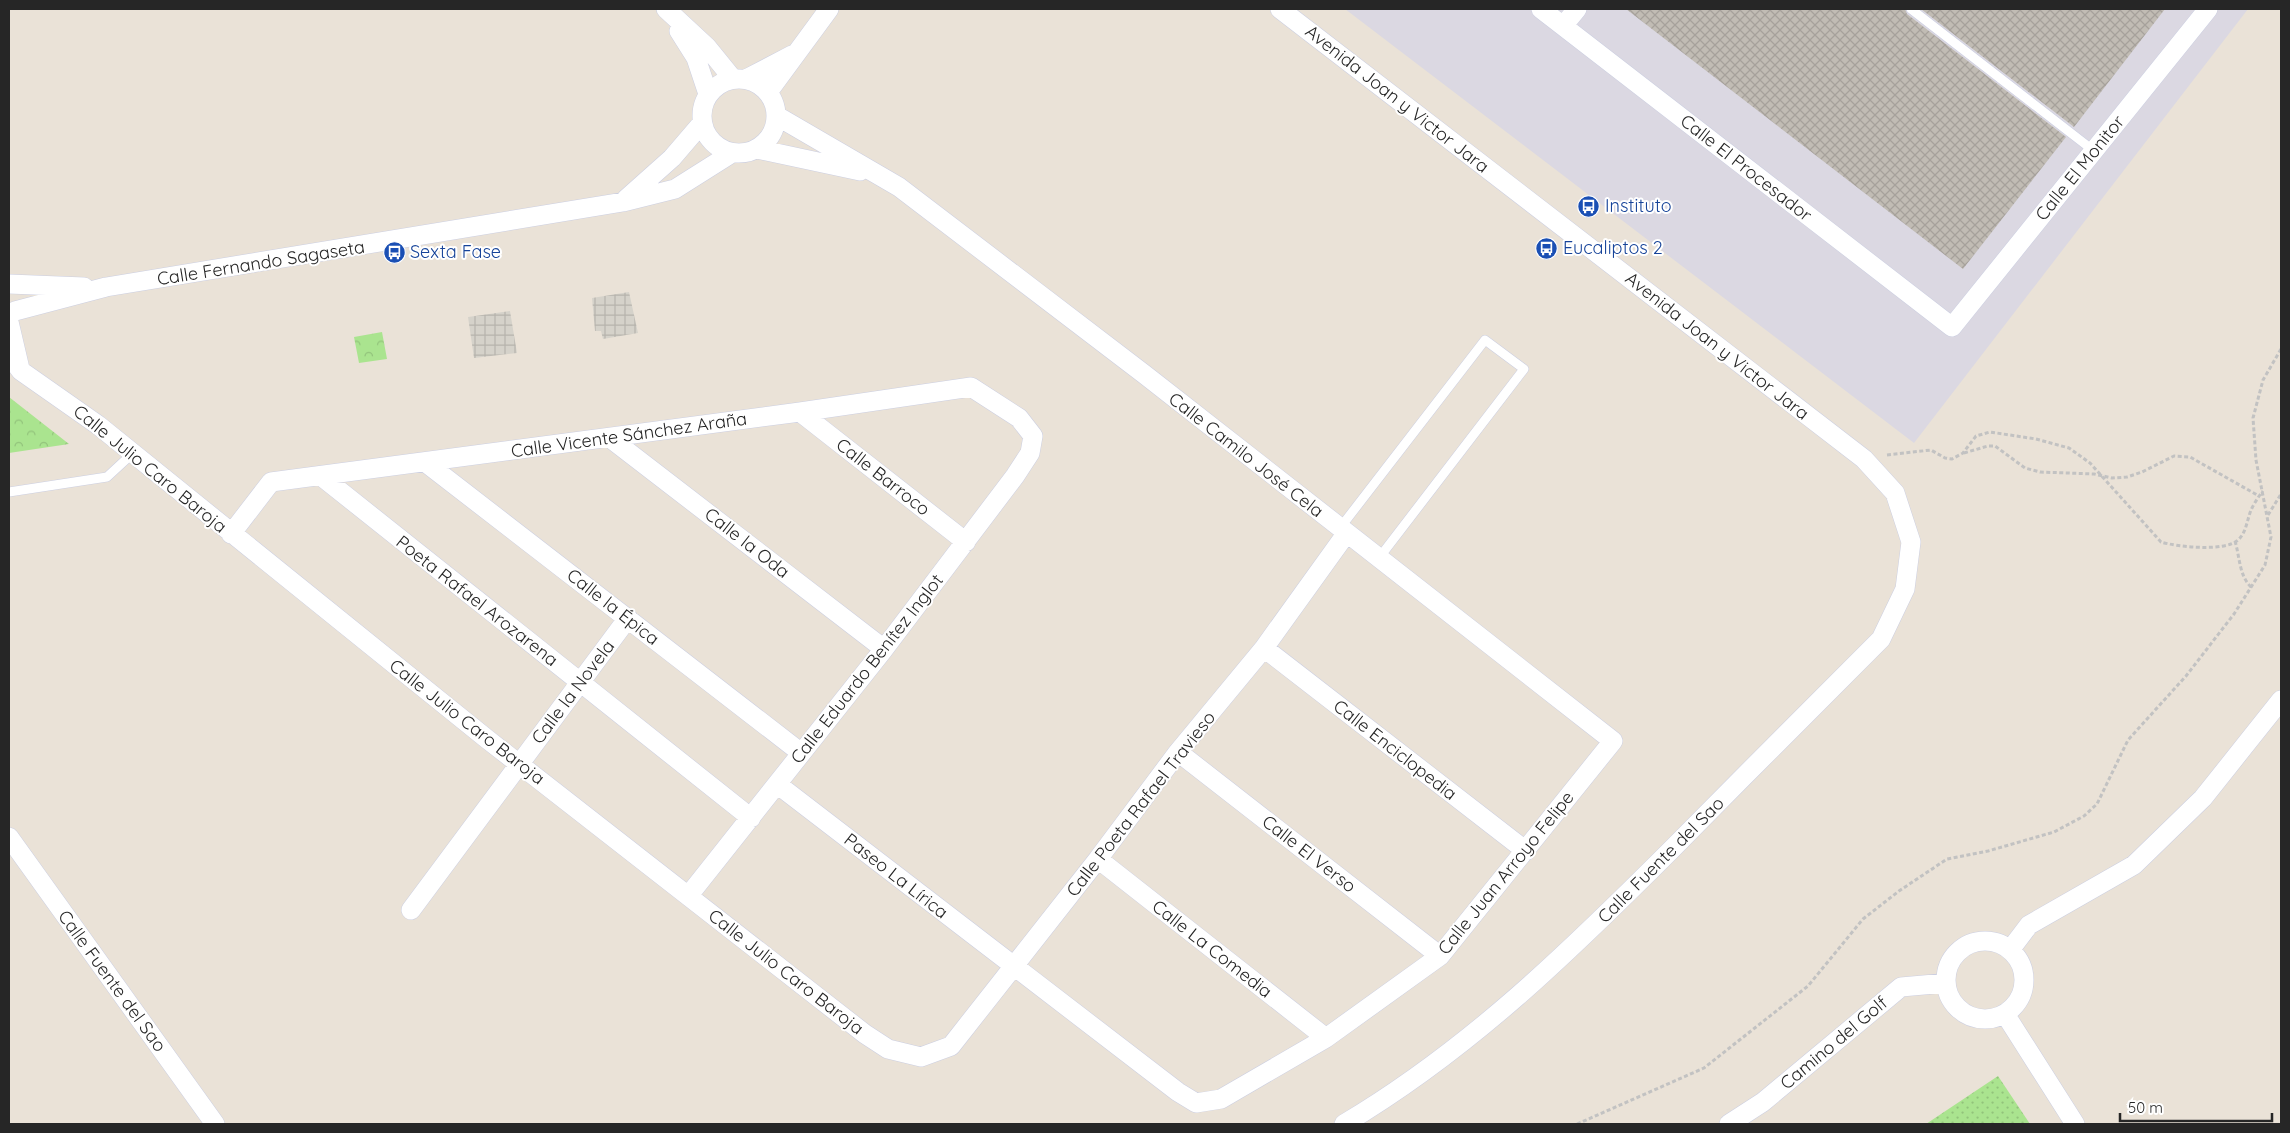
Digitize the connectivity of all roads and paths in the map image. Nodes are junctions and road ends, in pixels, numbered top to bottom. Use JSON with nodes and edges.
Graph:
{"nodes":[{"id":1,"x":666,"y":9,"type":"edge"},
{"id":2,"x":829,"y":9,"type":"edge"},
{"id":3,"x":1280,"y":9,"type":"edge"},
{"id":4,"x":1541,"y":9,"type":"edge"},
{"id":5,"x":1577,"y":9,"type":"edge"},
{"id":6,"x":1911,"y":9,"type":"edge"},
{"id":7,"x":2208,"y":9,"type":"edge"},
{"id":8,"x":1563,"y":26,"type":"junction"},
{"id":9,"x":796,"y":53,"type":"junction"},
{"id":10,"x":740,"y":79,"type":"junction"},
{"id":11,"x":768,"y":92,"type":"junction"},
{"id":12,"x":708,"y":94,"type":"junction"},
{"id":13,"x":776,"y":116,"type":"junction"},
{"id":14,"x":702,"y":122,"type":"junction"},
{"id":15,"x":757,"y":149,"type":"junction"},
{"id":16,"x":2094,"y":151,"type":"junction"},
{"id":17,"x":732,"y":153,"type":"junction"},
{"id":18,"x":876,"y":175,"type":"junction"},
{"id":19,"x":623,"y":202,"type":"junction"},
{"id":20,"x":9,"y":286,"type":"edge"},
{"id":21,"x":106,"y":287,"type":"junction"},
{"id":22,"x":11,"y":318,"type":"edge"},
{"id":23,"x":1952,"y":327,"type":"joint"},
{"id":24,"x":2281,"y":349,"type":"edge"},
{"id":25,"x":9,"y":356,"type":"edge"},
{"id":26,"x":21,"y":371,"type":"junction"},
{"id":27,"x":800,"y":412,"type":"junction"},
{"id":28,"x":1034,"y":436,"type":"joint"},
{"id":29,"x":610,"y":438,"type":"junction"},
{"id":30,"x":133,"y":453,"type":"junction"},
{"id":31,"x":1964,"y":453,"type":"junction"},
{"id":32,"x":1864,"y":459,"type":"junction"},
{"id":33,"x":425,"y":462,"type":"junction"},
{"id":34,"x":2101,"y":475,"type":"junction"},
{"id":35,"x":321,"y":476,"type":"junction"},
{"id":36,"x":2263,"y":491,"type":"junction"},
{"id":37,"x":9,"y":492,"type":"edge"},
{"id":38,"x":2281,"y":494,"type":"edge"},
{"id":39,"x":2259,"y":496,"type":"junction"},
{"id":40,"x":2268,"y":516,"type":"junction"},
{"id":41,"x":1343,"y":532,"type":"junction"},
{"id":42,"x":231,"y":534,"type":"junction"},
{"id":43,"x":2235,"y":541,"type":"junction"},
{"id":44,"x":966,"y":542,"type":"junction"},
{"id":45,"x":1911,"y":542,"type":"joint"},
{"id":46,"x":1379,"y":559,"type":"junction"},
{"id":47,"x":2251,"y":587,"type":"junction"},
{"id":48,"x":628,"y":618,"type":"junction"},
{"id":49,"x":1264,"y":648,"type":"junction"},
{"id":50,"x":884,"y":649,"type":"junction"},
{"id":51,"x":580,"y":682,"type":"junction"},
{"id":52,"x":2281,"y":700,"type":"edge"},
{"id":53,"x":1613,"y":742,"type":"joint"},
{"id":54,"x":800,"y":752,"type":"junction"},
{"id":55,"x":1178,"y":752,"type":"junction"},
{"id":56,"x":519,"y":764,"type":"junction"},
{"id":57,"x":778,"y":784,"type":"junction"},
{"id":58,"x":751,"y":818,"type":"junction"},
{"id":59,"x":9,"y":837,"type":"edge"},
{"id":60,"x":1526,"y":851,"type":"junction"},
{"id":61,"x":1098,"y":859,"type":"junction"},
{"id":62,"x":689,"y":895,"type":"junction"},
{"id":63,"x":411,"y":910,"type":"dead end"},
{"id":64,"x":2010,"y":950,"type":"junction"},
{"id":65,"x":1440,"y":956,"type":"junction"},
{"id":66,"x":1014,"y":968,"type":"junction"},
{"id":67,"x":1946,"y":983,"type":"junction"},
{"id":68,"x":2005,"y":1014,"type":"junction"},
{"id":69,"x":1326,"y":1038,"type":"junction"},
{"id":70,"x":921,"y":1057,"type":"joint"},
{"id":71,"x":215,"y":1124,"type":"edge"},
{"id":72,"x":1344,"y":1124,"type":"edge"},
{"id":73,"x":1577,"y":1124,"type":"edge"},
{"id":74,"x":1729,"y":1124,"type":"edge"},
{"id":75,"x":2075,"y":1124,"type":"edge"}],
"edges":[{"from":1,"to":10,"type":"street"},
{"from":1,"to":12,"type":"street"},
{"from":2,"to":9,"type":"street"},
{"from":3,"to":32,"type":"street","name":"Avenida Joan y Victor Jara"},
{"from":4,"to":8,"type":"street","name":"Calle El Procesador"},
{"from":5,"to":8,"type":"street"},
{"from":6,"to":16,"type":"lane"},
{"from":7,"to":16,"type":"street","name":"Calle El Monitor"},
{"from":8,"to":23,"type":"street","name":"Calle El Procesador"},
{"from":9,"to":10,"type":"street"},
{"from":9,"to":11,"type":"street"},
{"from":10,"to":11,"type":"street"},
{"from":10,"to":12,"type":"street"},
{"from":11,"to":13,"type":"street"},
{"from":12,"to":14,"type":"street"},
{"from":13,"to":15,"type":"street"},
{"from":13,"to":18,"type":"street","name":"Calle Camilo José Cela"},
{"from":14,"to":17,"type":"street"},
{"from":14,"to":19,"type":"street"},
{"from":15,"to":17,"type":"street"},
{"from":15,"to":18,"type":"street","name":"Calle Camilo José Cela"},
{"from":16,"to":23,"type":"street","name":"Calle El Monitor"},
{"from":17,"to":19,"type":"street","name":"Calle Fernando Sagaseta"},
{"from":18,"to":41,"type":"street","name":"Calle Camilo José Cela"},
{"from":19,"to":21,"type":"street","name":"Calle Fernando Sagaseta"},
{"from":20,"to":21,"type":"street","name":"Calle Fernando Sagaseta"},
{"from":20,"to":22,"type":"street"},
{"from":21,"to":22,"type":"street","name":"Calle Fernando Sagaseta"},
{"from":22,"to":26,"type":"street"},
{"from":24,"to":36,"type":"path"},
{"from":25,"to":26,"type":"street","name":"Calle Julio Caro Baroja"},
{"from":26,"to":30,"type":"street","name":"Calle Julio Caro Baroja"},
{"from":27,"to":28,"type":"street","name":"Calle Vicente Sánchez Araña"},
{"from":27,"to":29,"type":"street","name":"Calle Vicente Sánchez Araña"},
{"from":27,"to":44,"type":"street","name":"Calle Barroco"},
{"from":28,"to":44,"type":"street","name":"Calle Eduardo Benítez Inglot"},
{"from":29,"to":33,"type":"street","name":"Calle Vicente Sánchez Araña"},
{"from":29,"to":50,"type":"street","name":"Calle la Oda"},
{"from":30,"to":37,"type":"lane"},
{"from":30,"to":42,"type":"street","name":"Calle Julio Caro Baroja"},
{"from":31,"to":32,"type":"path"},
{"from":31,"to":34,"type":"path"},
{"from":31,"to":34,"type":"path"},
{"from":32,"to":45,"type":"street","name":"Avenida Joan y Victor Jara"},
{"from":33,"to":35,"type":"street","name":"Calle Vicente Sánchez Araña"},
{"from":33,"to":48,"type":"street","name":"Calle la Épica"},
{"from":34,"to":39,"type":"path"},
{"from":34,"to":43,"type":"path"},
{"from":35,"to":42,"type":"street","name":"Calle Vicente Sánchez Araña"},
{"from":35,"to":51,"type":"street","name":"Poeta Rafael Arozarena"},
{"from":36,"to":39,"type":"path"},
{"from":36,"to":40,"type":"path"},
{"from":38,"to":40,"type":"path"},
{"from":39,"to":43,"type":"path"},
{"from":40,"to":47,"type":"path"},
{"from":41,"to":46,"type":"street","name":"Calle Camilo José Cela"},
{"from":41,"to":46,"type":"lane"},
{"from":41,"to":49,"type":"street","name":"Calle Poeta Rafael Travieso"},
{"from":42,"to":56,"type":"street","name":"Calle Julio Caro Baroja"},
{"from":43,"to":47,"type":"path"},
{"from":44,"to":50,"type":"street","name":"Calle Eduardo Benítez Inglot"},
{"from":45,"to":72,"type":"street","name":"Calle Fuente del Sao"},
{"from":46,"to":53,"type":"street","name":"Calle Camilo José Cela"},
{"from":47,"to":73,"type":"path"},
{"from":48,"to":51,"type":"street","name":"Calle la Novela"},
{"from":48,"to":54,"type":"street","name":"Calle la Épica"},
{"from":49,"to":55,"type":"street","name":"Calle Poeta Rafael Travieso"},
{"from":49,"to":60,"type":"street","name":"Calle Enciclopedia"},
{"from":50,"to":54,"type":"street","name":"Calle Eduardo Benítez Inglot"},
{"from":51,"to":56,"type":"street","name":"Calle la Novela"},
{"from":51,"to":58,"type":"street","name":"Poeta Rafael Arozarena"},
{"from":52,"to":64,"type":"street"},
{"from":53,"to":60,"type":"street","name":"Calle Juan Arroyo Felipe"},
{"from":54,"to":57,"type":"street","name":"Calle Eduardo Benítez Inglot"},
{"from":55,"to":61,"type":"street","name":"Calle Poeta Rafael Travieso"},
{"from":55,"to":65,"type":"street","name":"Calle El Verso"},
{"from":56,"to":62,"type":"street","name":"Calle Julio Caro Baroja"},
{"from":56,"to":63,"type":"street","name":"Calle la Novela"},
{"from":57,"to":58,"type":"street","name":"Calle Eduardo Benítez Inglot"},
{"from":57,"to":66,"type":"street","name":"Paseo La Lírica"},
{"from":58,"to":62,"type":"street","name":"Calle Eduardo Benítez Inglot"},
{"from":59,"to":71,"type":"street","name":"Calle Fuente del Sao"},
{"from":60,"to":65,"type":"street","name":"Calle Juan Arroyo Felipe"},
{"from":61,"to":66,"type":"street","name":"Calle Poeta Rafael Travieso"},
{"from":61,"to":69,"type":"street","name":"Calle La Comedia"},
{"from":62,"to":70,"type":"street","name":"Calle Julio Caro Baroja"},
{"from":64,"to":67,"type":"street"},
{"from":64,"to":68,"type":"street"},
{"from":65,"to":69,"type":"street","name":"Calle Juan Arroyo Felipe"},
{"from":66,"to":69,"type":"street","name":"Calle Juan Arroyo Felipe"},
{"from":66,"to":70,"type":"street","name":"Calle Poeta Rafael Travieso"},
{"from":67,"to":68,"type":"street"},
{"from":67,"to":74,"type":"street","name":"Camino del Golf"},
{"from":68,"to":75,"type":"street"}]}
